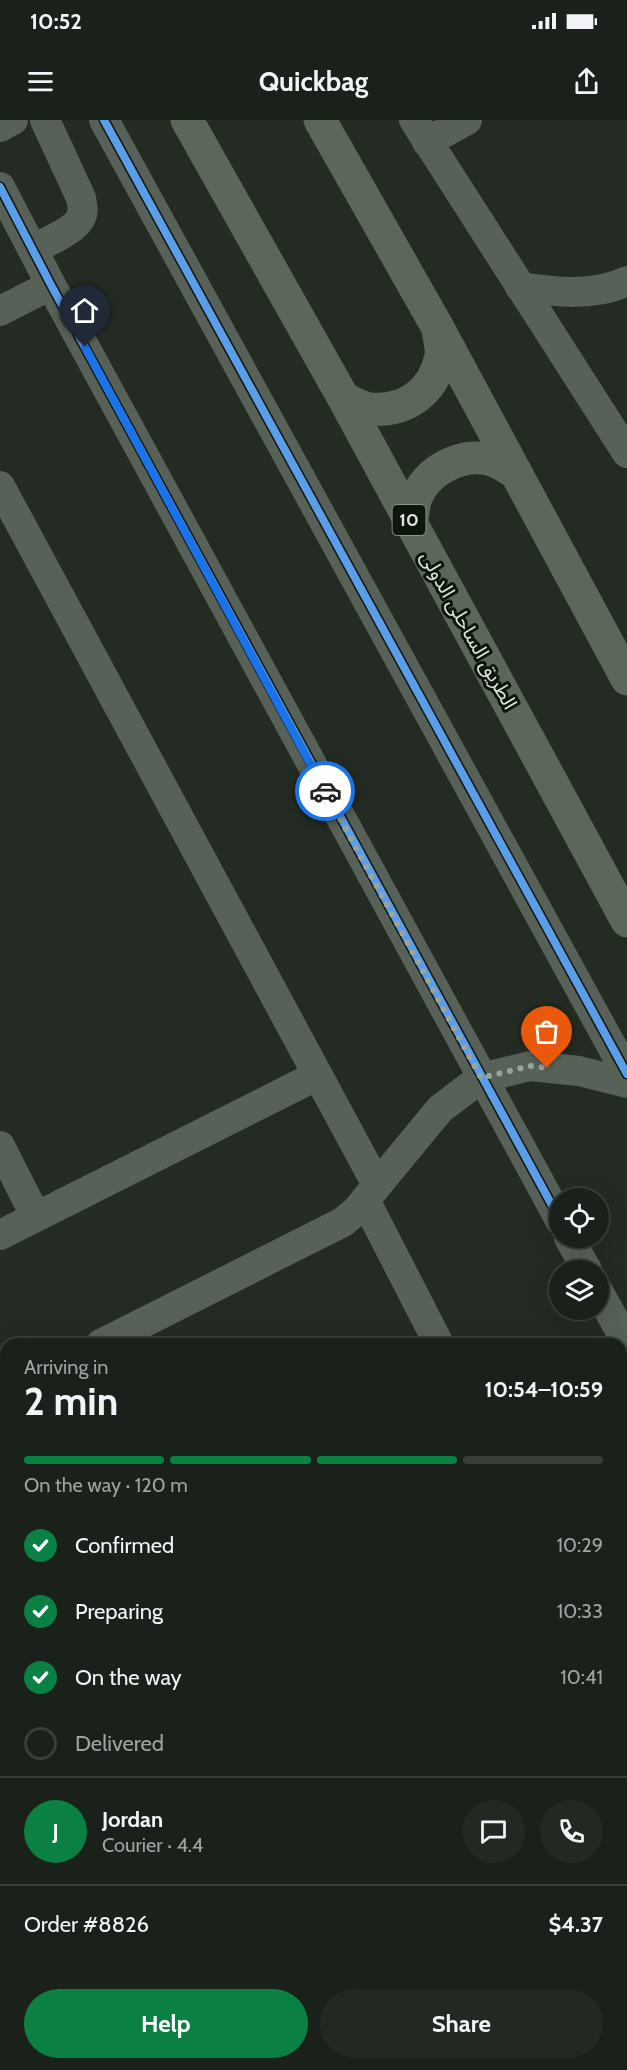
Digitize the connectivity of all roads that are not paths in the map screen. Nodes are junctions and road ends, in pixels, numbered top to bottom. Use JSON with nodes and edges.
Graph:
{"nodes":[{"id":1,"x":13,"y":120,"type":"edge"},
{"id":2,"x":45,"y":120,"type":"edge"},
{"id":3,"x":104,"y":120,"type":"edge"},
{"id":4,"x":187,"y":120,"type":"edge"},
{"id":5,"x":320,"y":120,"type":"edge"},
{"id":6,"x":467,"y":120,"type":"edge"},
{"id":7,"x":0,"y":127,"type":"edge"},
{"id":8,"x":421,"y":131,"type":"edge"},
{"id":9,"x":0,"y":187,"type":"edge"},
{"id":10,"x":33,"y":249,"type":"junction"},
{"id":11,"x":627,"y":281,"type":"edge"},
{"id":12,"x":51,"y":285,"type":"junction"},
{"id":13,"x":520,"y":287,"type":"junction"},
{"id":14,"x":0,"y":311,"type":"edge"},
{"id":15,"x":438,"y":328,"type":"junction"},
{"id":16,"x":344,"y":399,"type":"junction"},
{"id":17,"x":624,"y":434,"type":"edge"},
{"id":18,"x":516,"y":473,"type":"junction"},
{"id":19,"x":2,"y":492,"type":"edge"},
{"id":20,"x":411,"y":524,"type":"junction"},
{"id":21,"x":627,"y":679,"type":"edge"},
{"id":22,"x":627,"y":921,"type":"edge"},
{"id":23,"x":627,"y":1074,"type":"edge"},
{"id":24,"x":318,"y":1075,"type":"junction"},
{"id":25,"x":481,"y":1078,"type":"junction"},
{"id":26,"x":627,"y":1083,"type":"edge"},
{"id":27,"x":0,"y":1146,"type":"edge"},
{"id":28,"x":371,"y":1193,"type":"junction"},
{"id":29,"x":549,"y":1200,"type":"edge"},
{"id":30,"x":36,"y":1217,"type":"junction"},
{"id":31,"x":0,"y":1235,"type":"edge"},
{"id":32,"x":609,"y":1311,"type":"edge"},
{"id":33,"x":122,"y":1338,"type":"edge"},
{"id":34,"x":436,"y":1338,"type":"edge"},
{"id":35,"x":624,"y":1338,"type":"edge"}],
"edges":[{"from":1,"to":7,"type":"street"},
{"from":2,"to":10,"type":"street"},
{"from":3,"to":23,"type":"street"},
{"from":4,"to":16,"type":"highway","name":"الطريق الساحلى الدولى","number":"10"},
{"from":5,"to":15,"type":"highway"},
{"from":6,"to":8,"type":"street"},
{"from":8,"to":13,"type":"street"},
{"from":9,"to":10,"type":"street"},
{"from":10,"to":12,"type":"street"},
{"from":11,"to":13,"type":"street"},
{"from":12,"to":14,"type":"street"},
{"from":12,"to":25,"type":"street"},
{"from":13,"to":17,"type":"street"},
{"from":15,"to":16,"type":"highway"},
{"from":15,"to":18,"type":"highway"},
{"from":16,"to":20,"type":"highway","name":"الطريق الساحلى الدولى","number":"10"},
{"from":18,"to":20,"type":"highway"},
{"from":18,"to":21,"type":"highway"},
{"from":19,"to":24,"type":"street"},
{"from":20,"to":22,"type":"highway","name":"الطريق الساحلى الدولى","number":"10"},
{"from":24,"to":28,"type":"street"},
{"from":24,"to":30,"type":"street"},
{"from":25,"to":26,"type":"street"},
{"from":25,"to":28,"type":"street"},
{"from":25,"to":29,"type":"street"},
{"from":27,"to":30,"type":"street"},
{"from":28,"to":33,"type":"street"},
{"from":28,"to":34,"type":"street"},
{"from":30,"to":31,"type":"street"},
{"from":32,"to":35,"type":"street"}]}
